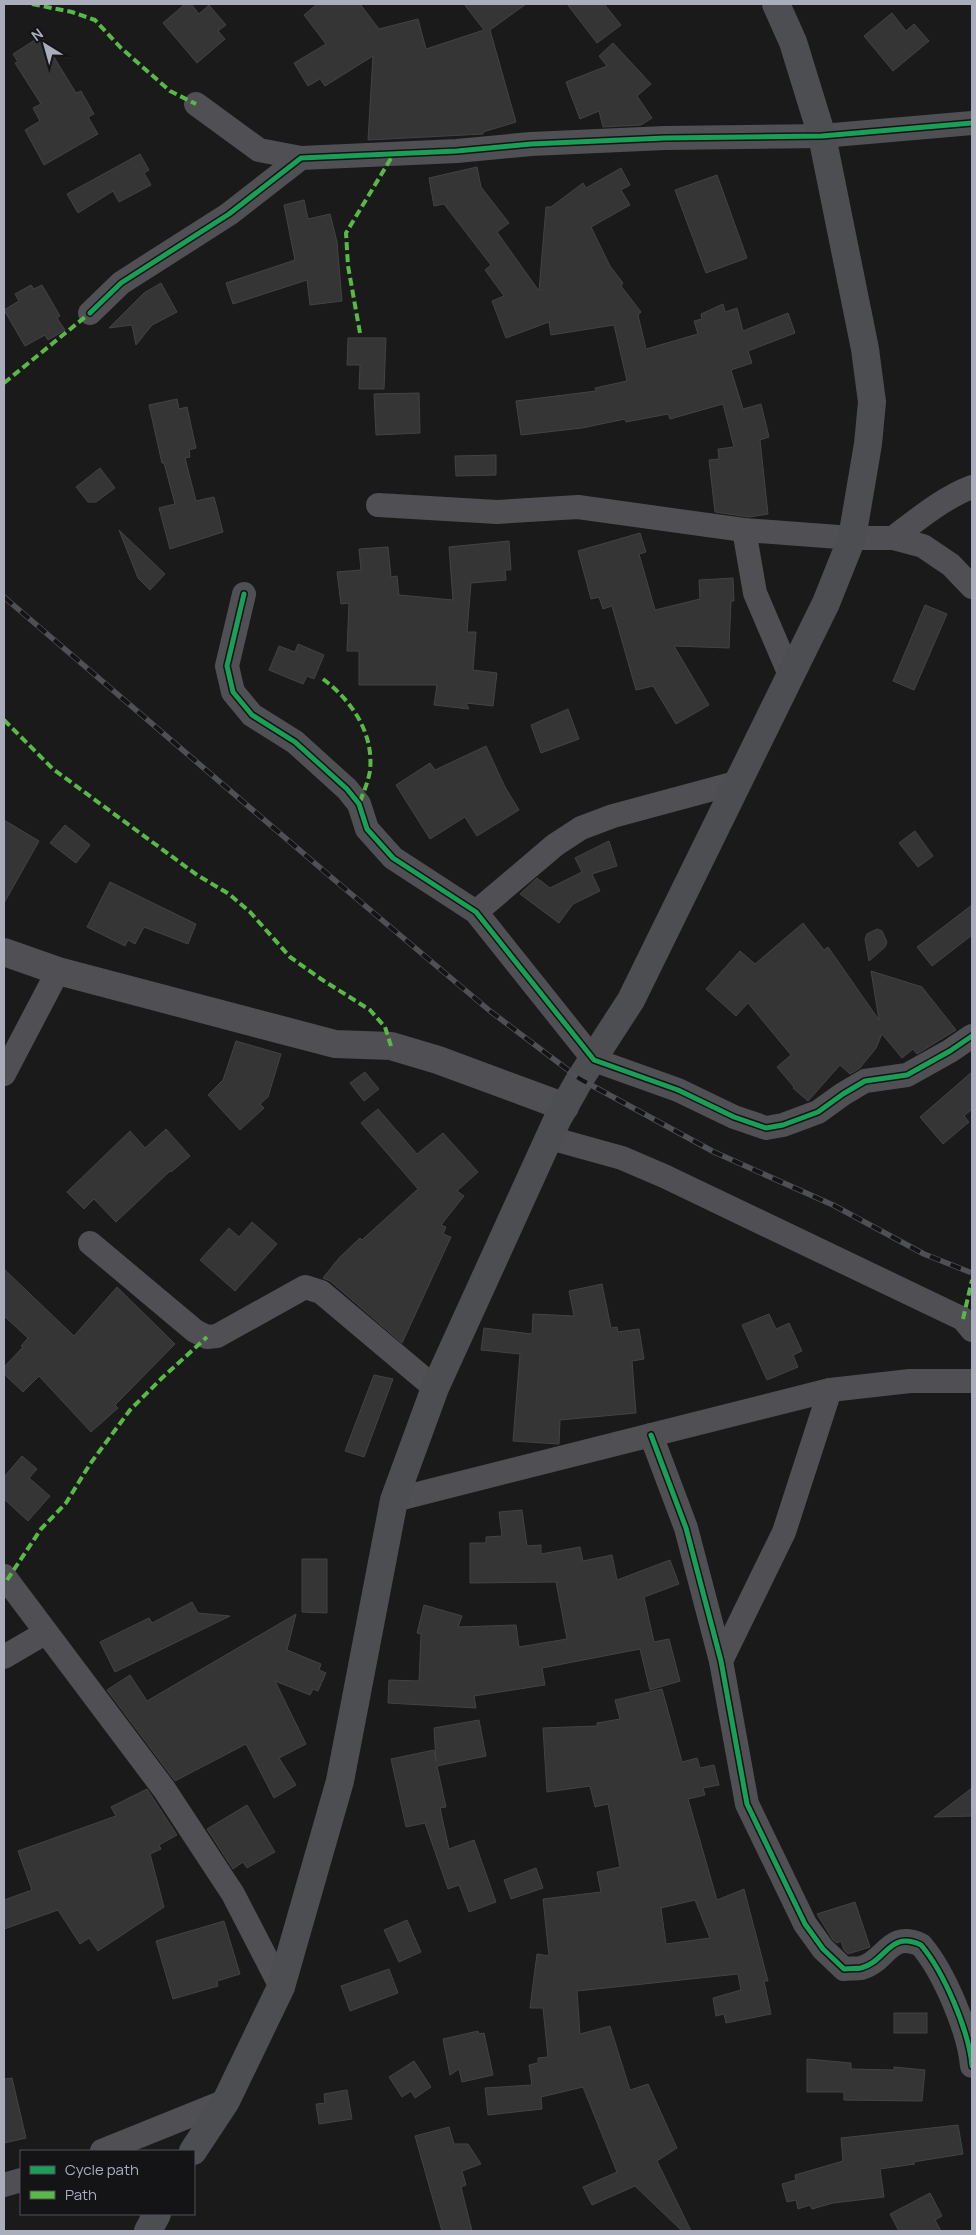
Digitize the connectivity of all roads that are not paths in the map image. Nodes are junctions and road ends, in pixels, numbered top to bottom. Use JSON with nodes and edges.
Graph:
{"nodes":[{"id":1,"x":776,"y":4,"type":"edge"},
{"id":2,"x":196,"y":104,"type":"dead end"},
{"id":3,"x":972,"y":123,"type":"edge"},
{"id":4,"x":822,"y":136,"type":"junction"},
{"id":5,"x":301,"y":158,"type":"junction"},
{"id":6,"x":90,"y":313,"type":"dead end"},
{"id":7,"x":972,"y":487,"type":"edge"},
{"id":8,"x":378,"y":505,"type":"dead end"},
{"id":9,"x":744,"y":530,"type":"junction"},
{"id":10,"x":852,"y":538,"type":"junction"},
{"id":11,"x":893,"y":538,"type":"junction"},
{"id":12,"x":972,"y":587,"type":"edge"},
{"id":13,"x":244,"y":594,"type":"dead end"},
{"id":14,"x":790,"y":675,"type":"junction"},
{"id":15,"x":739,"y":782,"type":"junction"},
{"id":16,"x":476,"y":912,"type":"junction"},
{"id":17,"x":4,"y":952,"type":"edge"},
{"id":18,"x":58,"y":971,"type":"junction"},
{"id":19,"x":972,"y":1036,"type":"edge"},
{"id":20,"x":594,"y":1060,"type":"junction"},
{"id":21,"x":4,"y":1074,"type":"edge"},
{"id":22,"x":565,"y":1107,"type":"junction"},
{"id":23,"x":550,"y":1138,"type":"junction"},
{"id":24,"x":90,"y":1243,"type":"dead end"},
{"id":25,"x":972,"y":1330,"type":"edge"},
{"id":26,"x":972,"y":1381,"type":"edge"},
{"id":27,"x":435,"y":1388,"type":"junction"},
{"id":28,"x":830,"y":1390,"type":"junction"},
{"id":29,"x":651,"y":1435,"type":"junction"},
{"id":30,"x":394,"y":1500,"type":"junction"},
{"id":31,"x":4,"y":1576,"type":"edge"},
{"id":32,"x":45,"y":1633,"type":"junction"},
{"id":33,"x":4,"y":1657,"type":"edge"},
{"id":34,"x":721,"y":1661,"type":"junction"},
{"id":35,"x":281,"y":1987,"type":"junction"},
{"id":36,"x":972,"y":2066,"type":"edge"},
{"id":37,"x":226,"y":2100,"type":"junction"},
{"id":38,"x":104,"y":2150,"type":"edge"},
{"id":39,"x":194,"y":2150,"type":"edge"},
{"id":40,"x":20,"y":2180,"type":"edge"},
{"id":41,"x":4,"y":2184,"type":"edge"},
{"id":42,"x":156,"y":2215,"type":"edge"},
{"id":43,"x":148,"y":2231,"type":"edge"}],
"edges":[{"from":1,"to":4,"type":"main road"},
{"from":2,"to":5,"type":"street"},
{"from":3,"to":4,"type":"street"},
{"from":4,"to":5,"type":"street"},
{"from":4,"to":10,"type":"main road"},
{"from":5,"to":6,"type":"street"},
{"from":7,"to":11,"type":"street"},
{"from":8,"to":9,"type":"street"},
{"from":9,"to":10,"type":"street"},
{"from":9,"to":14,"type":"street"},
{"from":10,"to":11,"type":"street"},
{"from":10,"to":14,"type":"main road"},
{"from":11,"to":12,"type":"street"},
{"from":13,"to":16,"type":"street"},
{"from":14,"to":15,"type":"main road"},
{"from":15,"to":16,"type":"street"},
{"from":15,"to":20,"type":"main road"},
{"from":16,"to":20,"type":"street"},
{"from":17,"to":18,"type":"street"},
{"from":18,"to":21,"type":"street"},
{"from":18,"to":22,"type":"street"},
{"from":19,"to":20,"type":"street"},
{"from":20,"to":22,"type":"main road"},
{"from":22,"to":23,"type":"main road"},
{"from":23,"to":25,"type":"street"},
{"from":23,"to":27,"type":"main road"},
{"from":24,"to":27,"type":"street"},
{"from":26,"to":28,"type":"street"},
{"from":27,"to":30,"type":"main road"},
{"from":28,"to":29,"type":"street"},
{"from":28,"to":34,"type":"street"},
{"from":29,"to":30,"type":"street"},
{"from":29,"to":34,"type":"street"},
{"from":30,"to":35,"type":"main road"},
{"from":31,"to":32,"type":"street"},
{"from":32,"to":33,"type":"street"},
{"from":32,"to":35,"type":"street"},
{"from":34,"to":36,"type":"street"},
{"from":35,"to":37,"type":"main road"},
{"from":37,"to":38,"type":"street"},
{"from":37,"to":39,"type":"main road"},
{"from":40,"to":41,"type":"street"},
{"from":42,"to":43,"type":"main road"}]}
